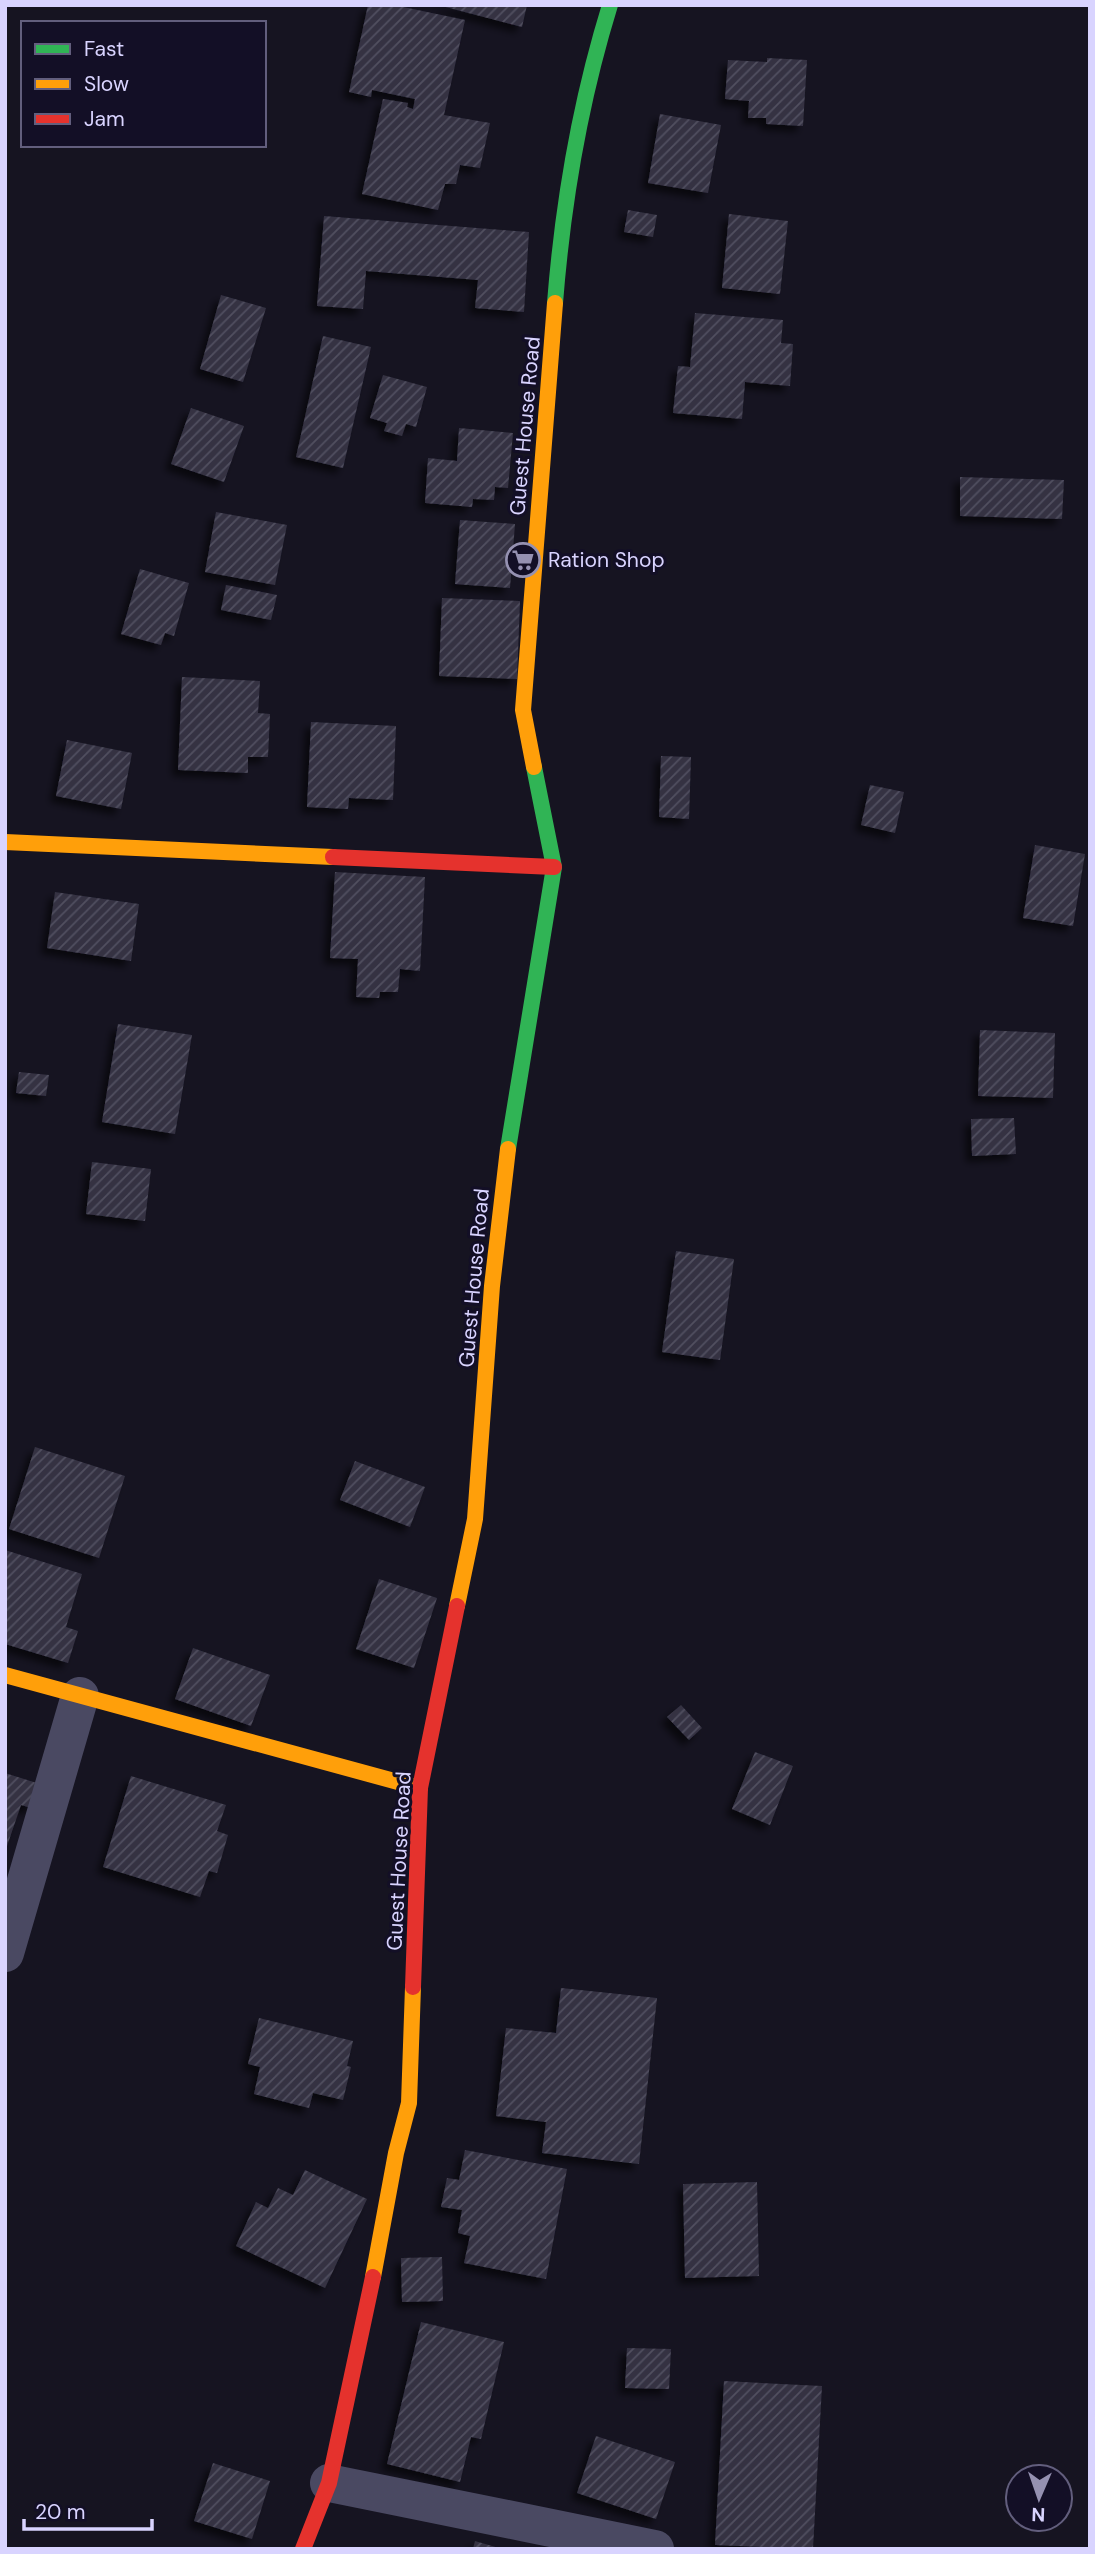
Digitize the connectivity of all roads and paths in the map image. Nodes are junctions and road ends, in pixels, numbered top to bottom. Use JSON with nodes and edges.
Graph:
{"nodes":[{"id":1,"x":610,"y":5,"type":"edge"},
{"id":2,"x":5,"y":842,"type":"edge"},
{"id":3,"x":554,"y":867,"type":"junction"},
{"id":4,"x":5,"y":1675,"type":"edge"},
{"id":5,"x":80,"y":1696,"type":"junction"},
{"id":6,"x":420,"y":1788,"type":"junction"},
{"id":7,"x":5,"y":1953,"type":"edge"},
{"id":8,"x":329,"y":2483,"type":"junction"},
{"id":9,"x":303,"y":2549,"type":"edge"},
{"id":10,"x":655,"y":2549,"type":"edge"}],
"edges":[{"from":1,"to":3,"type":"main road","name":"Guest House Road"},
{"from":2,"to":3,"type":"main road"},
{"from":3,"to":6,"type":"main road","name":"Guest House Road"},
{"from":4,"to":5,"type":"main road"},
{"from":5,"to":6,"type":"main road"},
{"from":5,"to":7,"type":"street"},
{"from":6,"to":8,"type":"main road","name":"Guest House Road"},
{"from":8,"to":9,"type":"main road","name":"Guest House Road"},
{"from":8,"to":10,"type":"street"}]}
